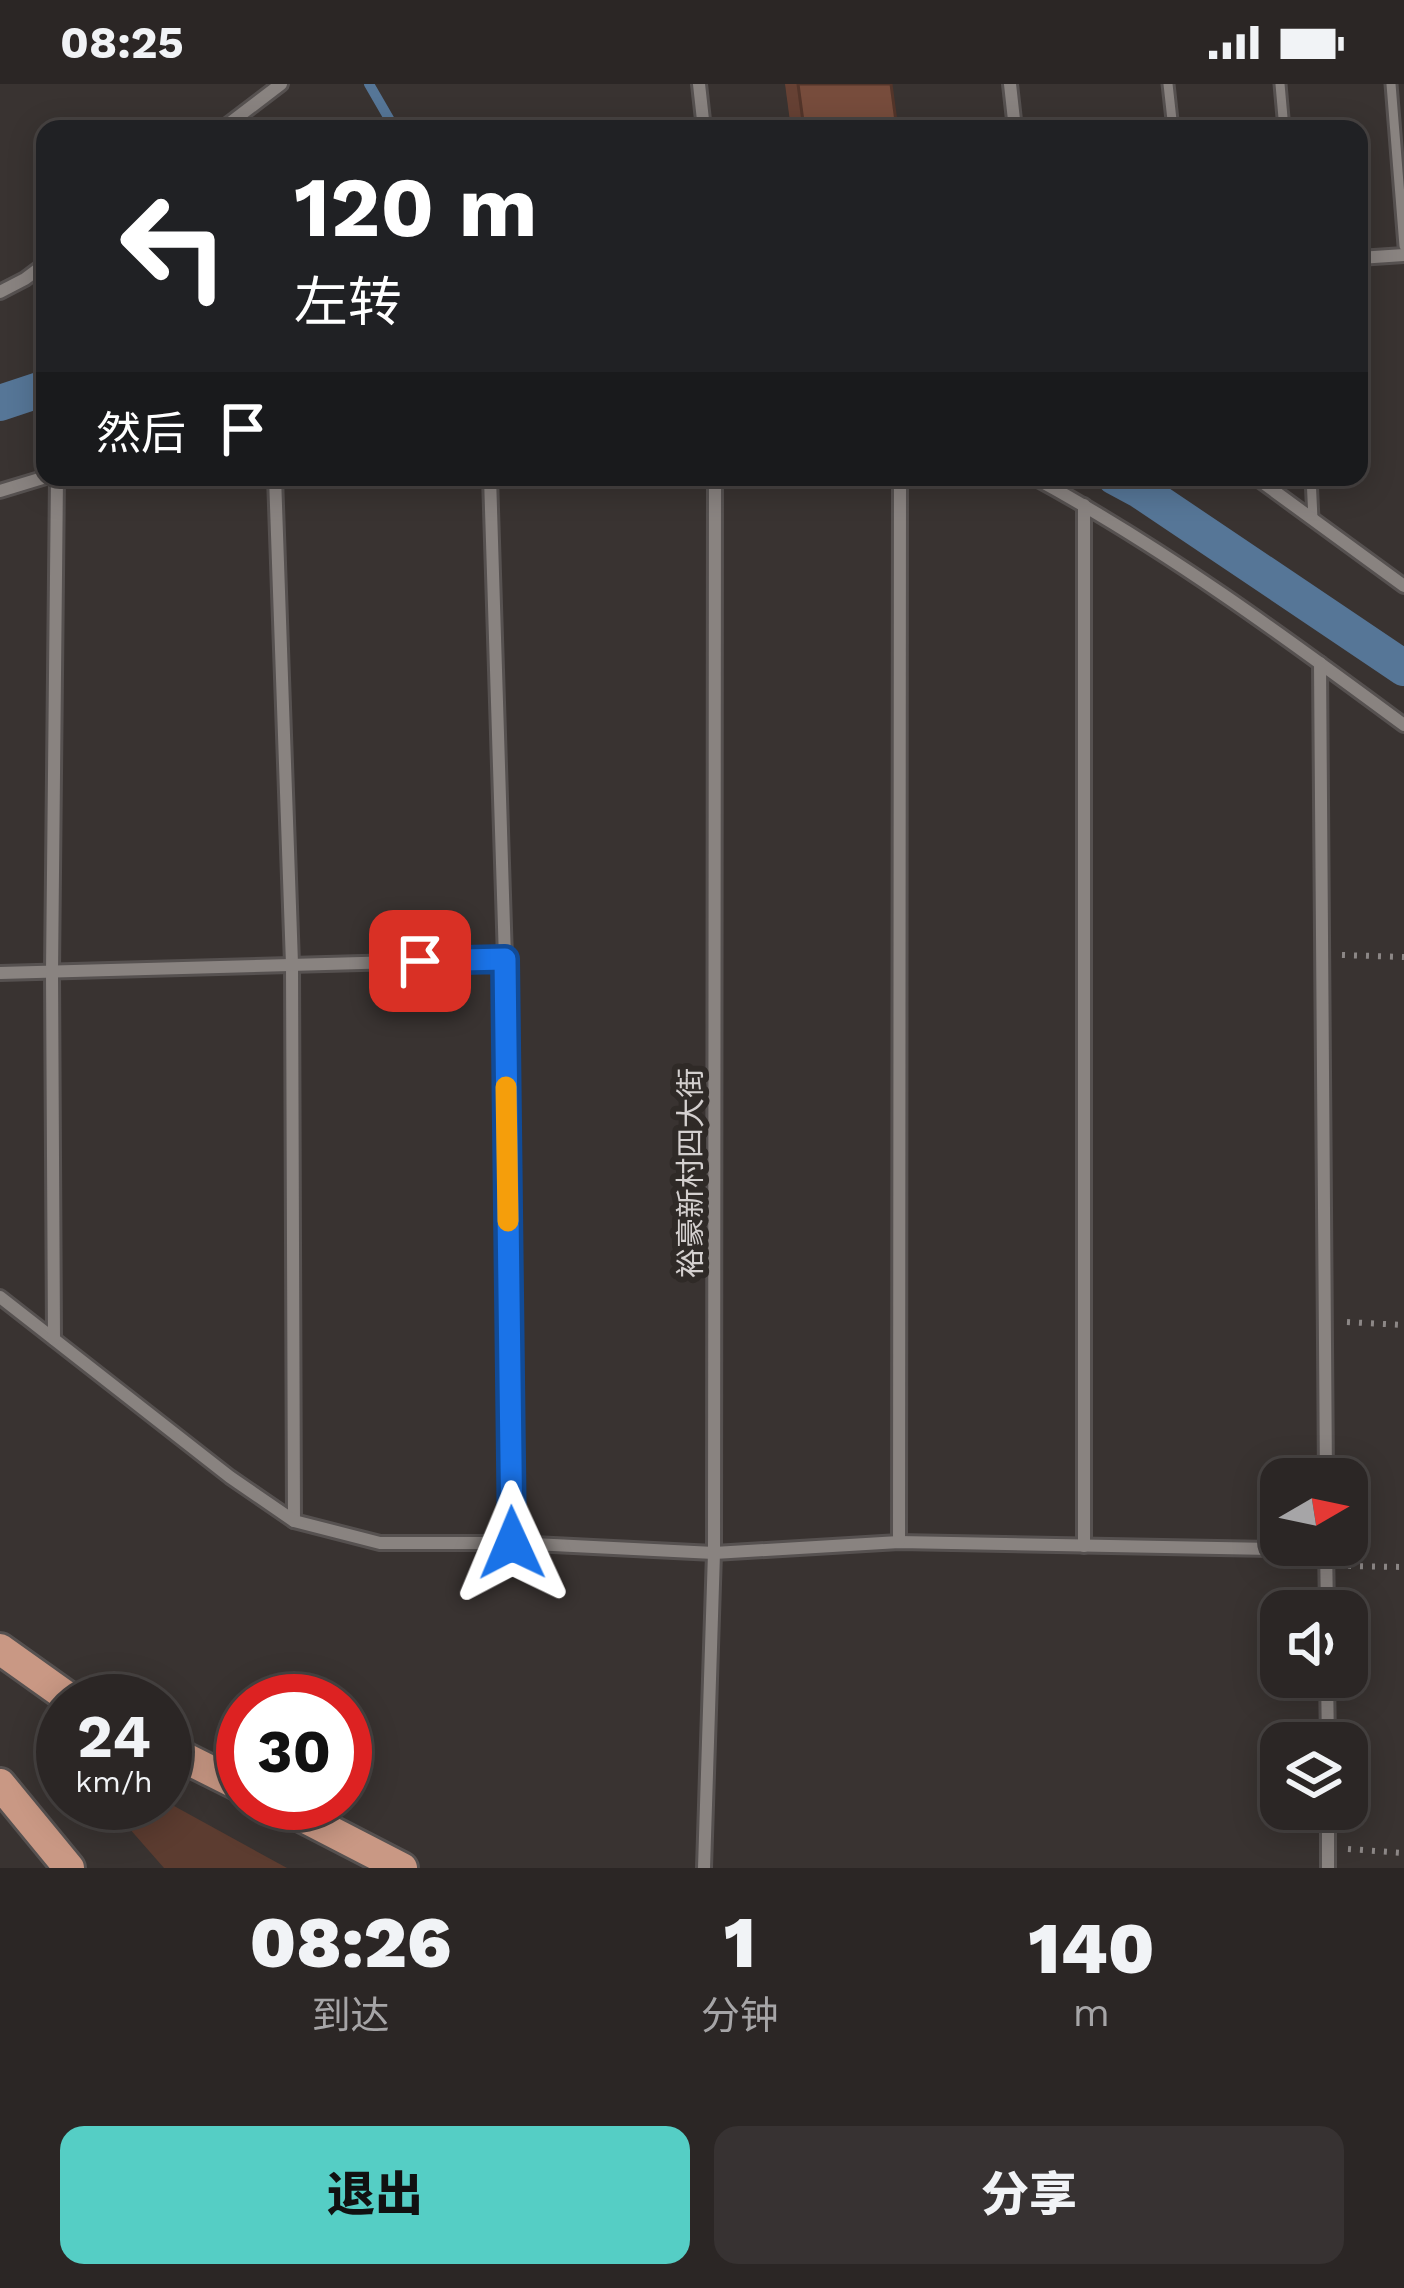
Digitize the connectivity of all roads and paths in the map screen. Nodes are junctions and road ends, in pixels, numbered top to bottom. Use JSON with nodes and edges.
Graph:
{"nodes":[{"id":1,"x":281,"y":84,"type":"edge"},
{"id":2,"x":699,"y":84,"type":"edge"},
{"id":3,"x":1010,"y":84,"type":"edge"},
{"id":4,"x":1168,"y":84,"type":"edge"},
{"id":5,"x":1280,"y":84,"type":"edge"},
{"id":6,"x":1391,"y":84,"type":"edge"},
{"id":7,"x":234,"y":120,"type":"edge"},
{"id":8,"x":703,"y":120,"type":"edge"},
{"id":9,"x":1014,"y":120,"type":"edge"},
{"id":10,"x":1172,"y":120,"type":"edge"},
{"id":11,"x":1284,"y":120,"type":"edge"},
{"id":12,"x":1404,"y":250,"type":"edge"},
{"id":13,"x":1368,"y":256,"type":"edge"},
{"id":14,"x":36,"y":271,"type":"edge"},
{"id":15,"x":0,"y":292,"type":"edge"},
{"id":16,"x":36,"y":480,"type":"edge"},
{"id":17,"x":57,"y":486,"type":"edge"},
{"id":18,"x":274,"y":486,"type":"edge"},
{"id":19,"x":490,"y":486,"type":"edge"},
{"id":20,"x":715,"y":486,"type":"edge"},
{"id":21,"x":900,"y":486,"type":"edge"},
{"id":22,"x":1049,"y":486,"type":"edge"},
{"id":23,"x":1269,"y":486,"type":"edge"},
{"id":24,"x":1311,"y":486,"type":"edge"},
{"id":25,"x":0,"y":491,"type":"edge"},
{"id":26,"x":1084,"y":505,"type":"junction"},
{"id":27,"x":1313,"y":518,"type":"junction"},
{"id":28,"x":1404,"y":586,"type":"edge"},
{"id":29,"x":1321,"y":663,"type":"junction"},
{"id":30,"x":1404,"y":725,"type":"edge"},
{"id":31,"x":1322,"y":955,"type":"junction"},
{"id":32,"x":1404,"y":957,"type":"edge"},
{"id":33,"x":505,"y":959,"type":"junction"},
{"id":34,"x":292,"y":964,"type":"junction"},
{"id":35,"x":52,"y":972,"type":"junction"},
{"id":36,"x":0,"y":973,"type":"edge"},
{"id":37,"x":0,"y":1298,"type":"edge"},
{"id":38,"x":1325,"y":1322,"type":"junction"},
{"id":39,"x":1404,"y":1324,"type":"edge"},
{"id":40,"x":54,"y":1340,"type":"junction"},
{"id":41,"x":1326,"y":1458,"type":"edge"},
{"id":42,"x":294,"y":1521,"type":"junction"},
{"id":43,"x":899,"y":1542,"type":"junction"},
{"id":44,"x":512,"y":1543,"type":"junction"},
{"id":45,"x":1084,"y":1546,"type":"junction"},
{"id":46,"x":1260,"y":1547,"type":"edge"},
{"id":47,"x":715,"y":1552,"type":"junction"},
{"id":48,"x":1366,"y":1566,"type":"edge"},
{"id":49,"x":1404,"y":1567,"type":"edge"},
{"id":50,"x":0,"y":1649,"type":"edge"},
{"id":51,"x":36,"y":1674,"type":"edge"},
{"id":52,"x":0,"y":1784,"type":"edge"},
{"id":53,"x":322,"y":1830,"type":"edge"},
{"id":54,"x":1328,"y":1830,"type":"edge"},
{"id":55,"x":1328,"y":1848,"type":"junction"},
{"id":56,"x":1404,"y":1853,"type":"edge"},
{"id":57,"x":370,"y":1858,"type":"edge"},
{"id":58,"x":69,"y":1868,"type":"edge"},
{"id":59,"x":402,"y":1868,"type":"edge"},
{"id":60,"x":704,"y":1868,"type":"edge"},
{"id":61,"x":1328,"y":1868,"type":"edge"}],
"edges":[{"from":1,"to":7,"type":"street"},
{"from":2,"to":8,"type":"street"},
{"from":3,"to":9,"type":"street"},
{"from":4,"to":10,"type":"lane"},
{"from":5,"to":11,"type":"lane"},
{"from":6,"to":12,"type":"lane"},
{"from":12,"to":13,"type":"street"},
{"from":14,"to":15,"type":"street"},
{"from":16,"to":25,"type":"street"},
{"from":17,"to":35,"type":"street"},
{"from":18,"to":34,"type":"street"},
{"from":19,"to":33,"type":"street"},
{"from":20,"to":47,"type":"street","name":"裕豪新村四大街"},
{"from":21,"to":43,"type":"street"},
{"from":22,"to":26,"type":"street"},
{"from":23,"to":27,"type":"street"},
{"from":24,"to":27,"type":"lane"},
{"from":26,"to":29,"type":"street"},
{"from":26,"to":45,"type":"street"},
{"from":27,"to":28,"type":"street"},
{"from":29,"to":30,"type":"street"},
{"from":29,"to":31,"type":"street"},
{"from":31,"to":32,"type":"path"},
{"from":31,"to":38,"type":"street"},
{"from":33,"to":34,"type":"street"},
{"from":33,"to":44,"type":"street"},
{"from":34,"to":35,"type":"street"},
{"from":34,"to":42,"type":"street"},
{"from":35,"to":36,"type":"street"},
{"from":35,"to":40,"type":"street"},
{"from":37,"to":40,"type":"street"},
{"from":38,"to":39,"type":"path"},
{"from":38,"to":41,"type":"street"},
{"from":40,"to":42,"type":"street"},
{"from":42,"to":44,"type":"street"},
{"from":43,"to":45,"type":"street"},
{"from":43,"to":47,"type":"street"},
{"from":44,"to":47,"type":"street"},
{"from":45,"to":46,"type":"street"},
{"from":47,"to":60,"type":"street","name":"裕豪新村四大街"},
{"from":48,"to":49,"type":"path"},
{"from":50,"to":51,"type":"main road"},
{"from":52,"to":58,"type":"main road"},
{"from":53,"to":57,"type":"main road"},
{"from":54,"to":55,"type":"street"},
{"from":55,"to":56,"type":"path"},
{"from":55,"to":61,"type":"street"},
{"from":57,"to":59,"type":"main road"}]}
